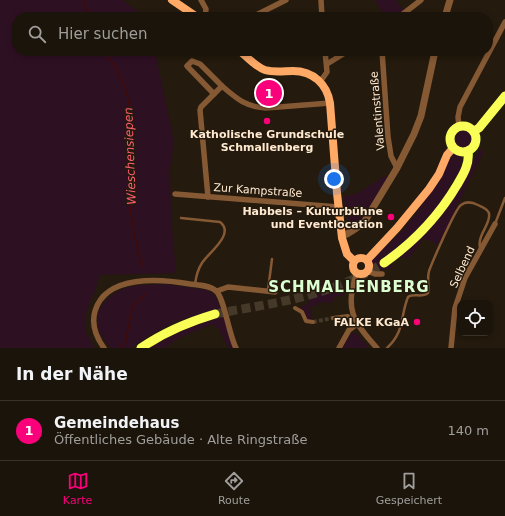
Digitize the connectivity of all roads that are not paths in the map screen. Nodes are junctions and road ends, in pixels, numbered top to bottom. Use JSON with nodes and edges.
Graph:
{"nodes":[{"id":1,"x":172,"y":0,"type":"edge"},
{"id":2,"x":201,"y":0,"type":"edge"},
{"id":3,"x":286,"y":0,"type":"edge"},
{"id":4,"x":321,"y":0,"type":"edge"},
{"id":5,"x":421,"y":0,"type":"edge"},
{"id":6,"x":450,"y":0,"type":"edge"},
{"id":7,"x":189,"y":12,"type":"edge"},
{"id":8,"x":206,"y":12,"type":"edge"},
{"id":9,"x":262,"y":12,"type":"edge"},
{"id":10,"x":322,"y":12,"type":"edge"},
{"id":11,"x":406,"y":12,"type":"edge"},
{"id":12,"x":446,"y":12,"type":"edge"},
{"id":13,"x":505,"y":22,"type":"edge"},
{"id":14,"x":493,"y":45,"type":"edge"},
{"id":15,"x":246,"y":56,"type":"edge"},
{"id":16,"x":326,"y":56,"type":"edge"},
{"id":17,"x":340,"y":56,"type":"edge"},
{"id":18,"x":382,"y":56,"type":"edge"},
{"id":19,"x":434,"y":56,"type":"edge"},
{"id":20,"x":487,"y":56,"type":"edge"},
{"id":21,"x":327,"y":64,"type":"junction"},
{"id":22,"x":320,"y":82,"type":"junction"},
{"id":23,"x":222,"y":86,"type":"junction"},
{"id":24,"x":214,"y":94,"type":"junction"},
{"id":25,"x":505,"y":96,"type":"edge"},
{"id":26,"x":330,"y":103,"type":"junction"},
{"id":27,"x":459,"y":126,"type":"junction"},
{"id":28,"x":474,"y":131,"type":"junction"},
{"id":29,"x":453,"y":148,"type":"junction"},
{"id":30,"x":468,"y":151,"type":"junction"},
{"id":31,"x":397,"y":168,"type":"junction"},
{"id":32,"x":175,"y":194,"type":"dead end"},
{"id":33,"x":208,"y":197,"type":"junction"},
{"id":34,"x":505,"y":198,"type":"edge"},
{"id":35,"x":338,"y":207,"type":"junction"},
{"id":36,"x":181,"y":218,"type":"dead end"},
{"id":37,"x":495,"y":224,"type":"joint"},
{"id":38,"x":342,"y":236,"type":"junction"},
{"id":39,"x":480,"y":251,"type":"junction"},
{"id":40,"x":272,"y":259,"type":"dead end"},
{"id":41,"x":367,"y":260,"type":"junction"},
{"id":42,"x":354,"y":261,"type":"junction"},
{"id":43,"x":384,"y":263,"type":"tunnel mouth"},
{"id":44,"x":367,"y":271,"type":"junction"},
{"id":45,"x":357,"y":273,"type":"junction"},
{"id":46,"x":382,"y":274,"type":"dead end"},
{"id":47,"x":196,"y":282,"type":"junction"},
{"id":48,"x":265,"y":291,"type":"junction"},
{"id":49,"x":217,"y":292,"type":"junction"},
{"id":50,"x":275,"y":292,"type":"dead end"},
{"id":51,"x":295,"y":308,"type":"dead end"},
{"id":52,"x":215,"y":314,"type":"tunnel mouth"},
{"id":53,"x":348,"y":316,"type":"dead end"},
{"id":54,"x":333,"y":318,"type":"tunnel mouth"},
{"id":55,"x":313,"y":322,"type":"dead end"},
{"id":56,"x":357,"y":324,"type":"junction"},
{"id":57,"x":104,"y":348,"type":"edge"},
{"id":58,"x":141,"y":348,"type":"edge"},
{"id":59,"x":236,"y":348,"type":"edge"},
{"id":60,"x":338,"y":348,"type":"edge"},
{"id":61,"x":377,"y":348,"type":"edge"},
{"id":62,"x":387,"y":348,"type":"edge"},
{"id":63,"x":451,"y":348,"type":"edge"}],
"edges":[{"from":1,"to":7,"type":"main road"},
{"from":2,"to":8,"type":"street"},
{"from":3,"to":9,"type":"street"},
{"from":4,"to":10,"type":"street"},
{"from":5,"to":11,"type":"street"},
{"from":6,"to":12,"type":"street"},
{"from":13,"to":14,"type":"street"},
{"from":15,"to":22,"type":"main road"},
{"from":16,"to":21,"type":"street"},
{"from":17,"to":21,"type":"street"},
{"from":18,"to":31,"type":"street","name":"Valentinstraße"},
{"from":19,"to":31,"type":"street"},
{"from":20,"to":27,"type":"street"},
{"from":21,"to":22,"type":"street"},
{"from":22,"to":26,"type":"main road"},
{"from":23,"to":24,"type":"street"},
{"from":23,"to":24,"type":"street"},
{"from":23,"to":26,"type":"street"},
{"from":24,"to":33,"type":"street"},
{"from":25,"to":28,"type":"main road"},
{"from":26,"to":35,"type":"main road"},
{"from":27,"to":28,"type":"main road"},
{"from":27,"to":29,"type":"main road"},
{"from":28,"to":30,"type":"main road"},
{"from":29,"to":30,"type":"main road"},
{"from":29,"to":41,"type":"main road"},
{"from":30,"to":43,"type":"main road"},
{"from":31,"to":38,"type":"street"},
{"from":32,"to":33,"type":"street","name":"Zur Kampstraße"},
{"from":33,"to":35,"type":"street","name":"Zur Kampstraße"},
{"from":34,"to":37,"type":"lane","name":"Selbend"},
{"from":35,"to":38,"type":"main road"},
{"from":36,"to":47,"type":"lane"},
{"from":37,"to":39,"type":"street","name":"Selbend"},
{"from":38,"to":42,"type":"main road"},
{"from":39,"to":62,"type":"lane"},
{"from":39,"to":63,"type":"street","name":"Selbend"},
{"from":40,"to":48,"type":"lane"},
{"from":41,"to":42,"type":"main road"},
{"from":41,"to":44,"type":"main road"},
{"from":42,"to":45,"type":"main road"},
{"from":44,"to":45,"type":"main road"},
{"from":44,"to":46,"type":"street"},
{"from":45,"to":56,"type":"street"},
{"from":47,"to":49,"type":"street"},
{"from":47,"to":57,"type":"street"},
{"from":48,"to":49,"type":"street"},
{"from":48,"to":50,"type":"street"},
{"from":49,"to":59,"type":"street"},
{"from":51,"to":55,"type":"street"},
{"from":52,"to":58,"type":"main road"},
{"from":53,"to":54,"type":"street"},
{"from":56,"to":60,"type":"street"},
{"from":56,"to":61,"type":"street"}]}
